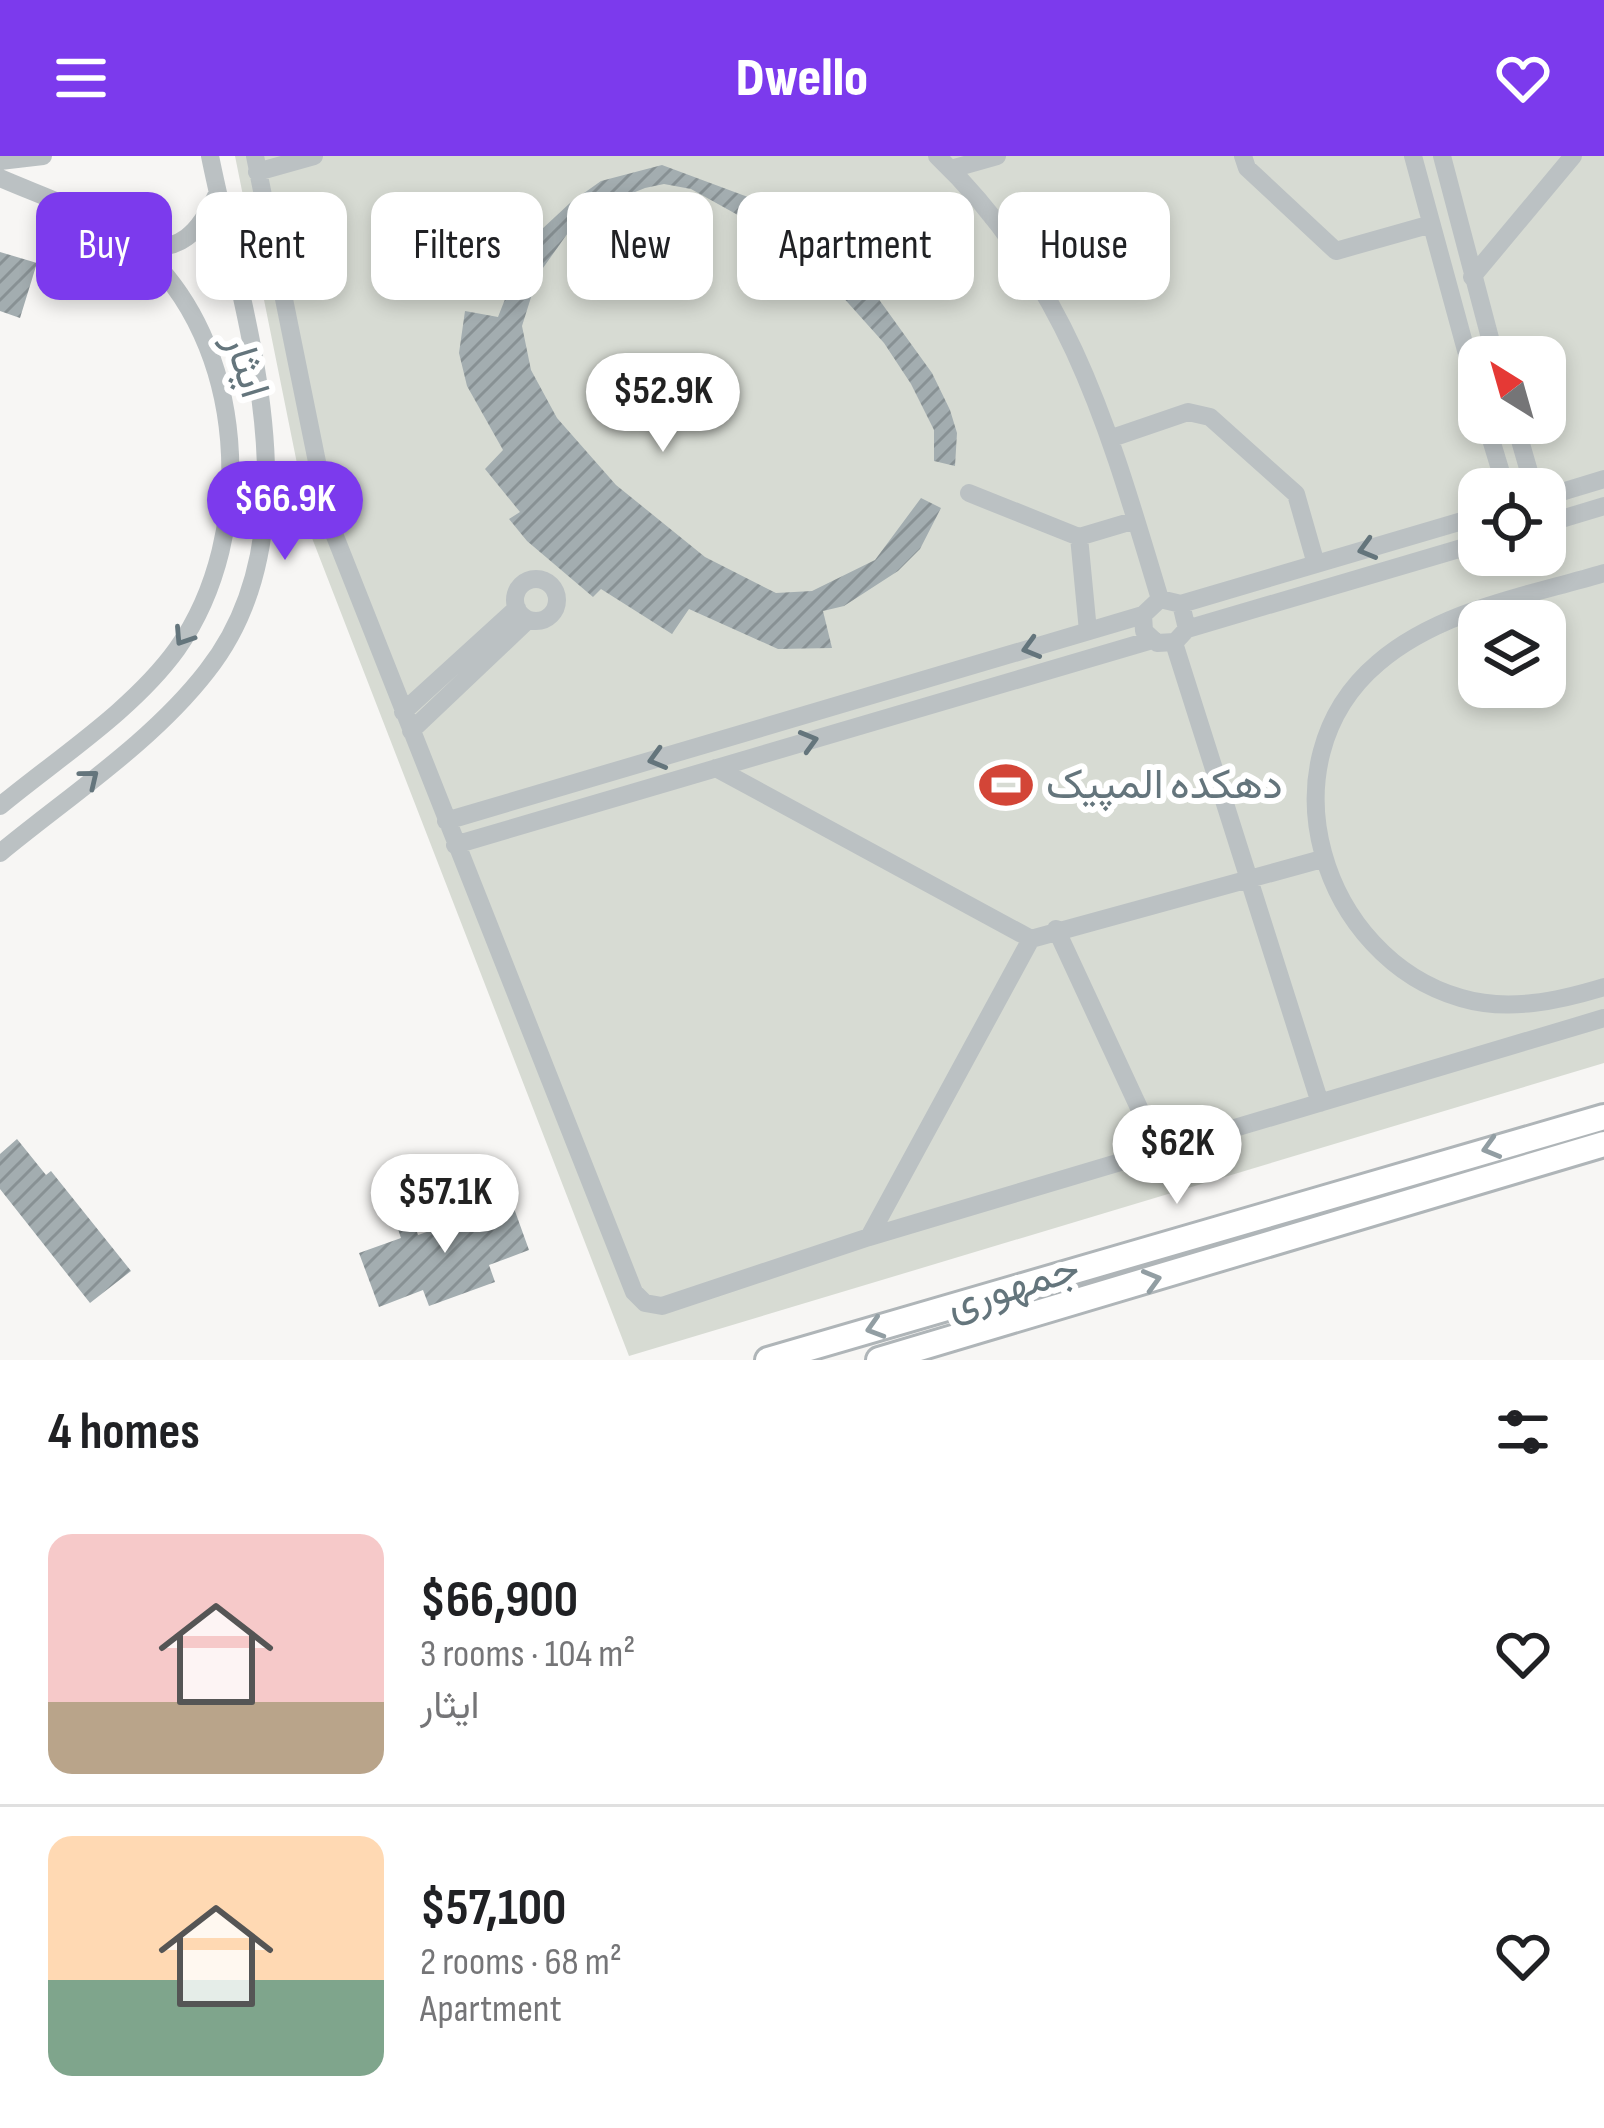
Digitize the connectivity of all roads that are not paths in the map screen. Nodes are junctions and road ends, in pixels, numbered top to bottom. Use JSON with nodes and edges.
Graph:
{"nodes":[{"id":1,"x":43,"y":156,"type":"edge"},
{"id":2,"x":209,"y":156,"type":"edge"},
{"id":3,"x":314,"y":156,"type":"edge"},
{"id":4,"x":997,"y":156,"type":"edge"},
{"id":5,"x":1243,"y":156,"type":"edge"},
{"id":6,"x":1413,"y":156,"type":"edge"},
{"id":7,"x":1442,"y":156,"type":"edge"},
{"id":8,"x":1573,"y":156,"type":"edge"},
{"id":9,"x":0,"y":160,"type":"edge"},
{"id":10,"x":944,"y":163,"type":"edge"},
{"id":11,"x":256,"y":164,"type":"edge"},
{"id":12,"x":0,"y":178,"type":"edge"},
{"id":13,"x":218,"y":192,"type":"edge"},
{"id":14,"x":36,"y":196,"type":"edge"},
{"id":15,"x":1428,"y":225,"type":"junction"},
{"id":16,"x":1472,"y":277,"type":"junction"},
{"id":17,"x":172,"y":290,"type":"edge"},
{"id":18,"x":239,"y":300,"type":"edge"},
{"id":19,"x":1461,"y":336,"type":"edge"},
{"id":20,"x":1489,"y":336,"type":"edge"},
{"id":21,"x":1112,"y":438,"type":"junction"},
{"id":22,"x":1604,"y":479,"type":"edge"},
{"id":23,"x":1566,"y":491,"type":"edge"},
{"id":24,"x":969,"y":493,"type":"dead end"},
{"id":25,"x":1604,"y":506,"type":"edge"},
{"id":26,"x":1566,"y":518,"type":"edge"},
{"id":27,"x":1136,"y":520,"type":"junction"},
{"id":28,"x":1458,"y":522,"type":"edge"},
{"id":29,"x":1079,"y":537,"type":"junction"},
{"id":30,"x":1458,"y":550,"type":"edge"},
{"id":31,"x":1316,"y":564,"type":"junction"},
{"id":32,"x":1604,"y":572,"type":"edge"},
{"id":33,"x":1160,"y":598,"type":"junction"},
{"id":34,"x":1181,"y":604,"type":"junction"},
{"id":35,"x":522,"y":614,"type":"dead end"},
{"id":36,"x":1143,"y":615,"type":"junction"},
{"id":37,"x":1088,"y":632,"type":"junction"},
{"id":38,"x":1180,"y":636,"type":"junction"},
{"id":39,"x":1152,"y":640,"type":"junction"},
{"id":40,"x":407,"y":722,"type":"junction"},
{"id":41,"x":716,"y":768,"type":"junction"},
{"id":42,"x":0,"y":806,"type":"edge"},
{"id":43,"x":446,"y":821,"type":"junction"},
{"id":44,"x":455,"y":845,"type":"junction"},
{"id":45,"x":0,"y":853,"type":"edge"},
{"id":46,"x":1322,"y":859,"type":"junction"},
{"id":47,"x":1250,"y":882,"type":"junction"},
{"id":48,"x":1056,"y":928,"type":"junction"},
{"id":49,"x":1031,"y":940,"type":"junction"},
{"id":50,"x":1604,"y":987,"type":"edge"},
{"id":51,"x":1566,"y":998,"type":"junction"},
{"id":52,"x":1604,"y":1018,"type":"edge"},
{"id":53,"x":1575,"y":1027,"type":"junction"},
{"id":54,"x":1320,"y":1103,"type":"junction"},
{"id":55,"x":1604,"y":1117,"type":"edge"},
{"id":56,"x":1604,"y":1144,"type":"edge"},
{"id":57,"x":1160,"y":1150,"type":"junction"},
{"id":58,"x":1269,"y":1211,"type":"junction"},
{"id":59,"x":869,"y":1237,"type":"junction"},
{"id":60,"x":1278,"y":1244,"type":"junction"},
{"id":61,"x":767,"y":1360,"type":"edge"},
{"id":62,"x":879,"y":1360,"type":"edge"}],
"edges":[{"from":1,"to":9,"type":"street"},
{"from":2,"to":13,"type":"street","name":"ایثار"},
{"from":3,"to":11,"type":"street"},
{"from":4,"to":10,"type":"street"},
{"from":5,"to":15,"type":"street"},
{"from":6,"to":15,"type":"street"},
{"from":7,"to":16,"type":"street"},
{"from":8,"to":16,"type":"street"},
{"from":10,"to":21,"type":"street"},
{"from":11,"to":40,"type":"street"},
{"from":12,"to":14,"type":"street","name":"ایثار"},
{"from":15,"to":19,"type":"street"},
{"from":16,"to":20,"type":"street"},
{"from":17,"to":42,"type":"street","name":"ایثار","one_way":true},
{"from":45,"to":18,"type":"street","name":"ایثار","one_way":true},
{"from":21,"to":27,"type":"street"},
{"from":21,"to":31,"type":"street"},
{"from":22,"to":23,"type":"street"},
{"from":24,"to":29,"type":"street"},
{"from":25,"to":26,"type":"street"},
{"from":27,"to":29,"type":"street"},
{"from":27,"to":33,"type":"street"},
{"from":28,"to":31,"type":"street","one_way":true},
{"from":29,"to":37,"type":"street"},
{"from":30,"to":38,"type":"street"},
{"from":31,"to":34,"type":"street"},
{"from":32,"to":46,"type":"street"},
{"from":33,"to":34,"type":"street"},
{"from":33,"to":36,"type":"street"},
{"from":34,"to":38,"type":"street"},
{"from":35,"to":40,"type":"street"},
{"from":36,"to":37,"type":"street"},
{"from":36,"to":39,"type":"street"},
{"from":37,"to":43,"type":"street","one_way":true},
{"from":38,"to":39,"type":"street"},
{"from":38,"to":47,"type":"street"},
{"from":41,"to":39,"type":"street","one_way":true},
{"from":40,"to":43,"type":"street"},
{"from":41,"to":44,"type":"street"},
{"from":41,"to":49,"type":"street"},
{"from":43,"to":44,"type":"street"},
{"from":44,"to":59,"type":"street"},
{"from":46,"to":47,"type":"street"},
{"from":46,"to":51,"type":"street"},
{"from":47,"to":48,"type":"street"},
{"from":47,"to":54,"type":"street"},
{"from":48,"to":49,"type":"street"},
{"from":48,"to":57,"type":"street"},
{"from":49,"to":59,"type":"street"},
{"from":50,"to":51,"type":"street"},
{"from":51,"to":53,"type":"street"},
{"from":52,"to":53,"type":"street"},
{"from":53,"to":54,"type":"street"},
{"from":54,"to":57,"type":"street"},
{"from":55,"to":58,"type":"main road","name":"جمهوری","one_way":true},
{"from":56,"to":60,"type":"main road","name":"جمهوری"},
{"from":57,"to":59,"type":"street"},
{"from":58,"to":60,"type":"main road"},
{"from":58,"to":61,"type":"main road","name":"جمهوری","one_way":true},
{"from":62,"to":60,"type":"main road","name":"جمهوری","one_way":true}]}
